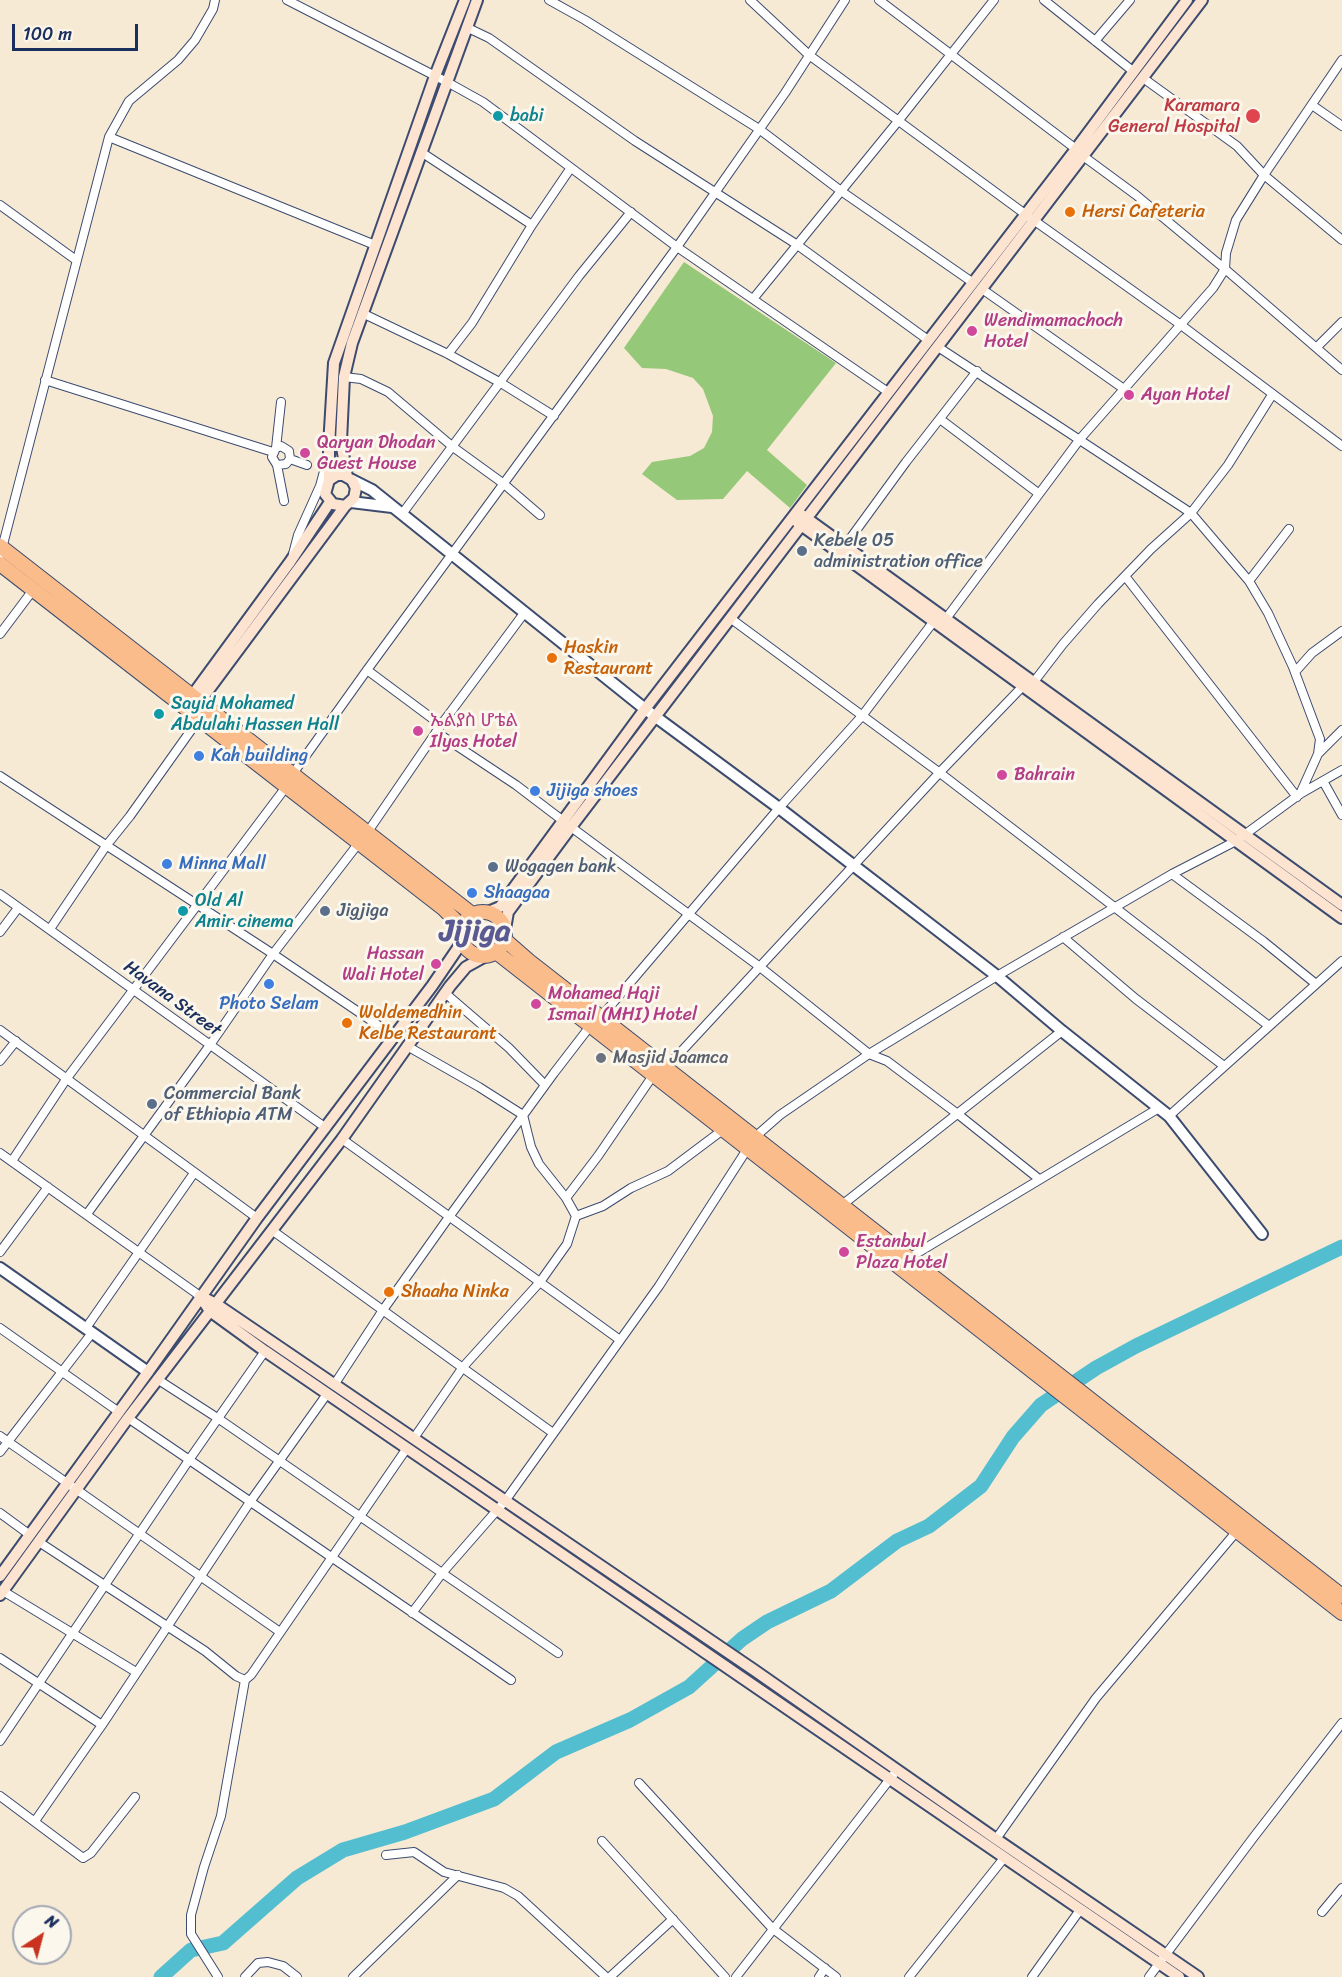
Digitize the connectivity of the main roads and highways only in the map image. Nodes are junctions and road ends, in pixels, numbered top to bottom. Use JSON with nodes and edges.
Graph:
{"nodes":[{"id":1,"x":465,"y":0,"type":"edge"},
{"id":2,"x":477,"y":0,"type":"edge"},
{"id":3,"x":1187,"y":0,"type":"edge"},
{"id":4,"x":1200,"y":0,"type":"edge"},
{"id":5,"x":1139,"y":75,"type":"junction"},
{"id":6,"x":1030,"y":217,"type":"junction"},
{"id":7,"x":350,"y":478,"type":"junction"},
{"id":8,"x":329,"y":480,"type":"junction"},
{"id":9,"x":330,"y":502,"type":"junction"},
{"id":10,"x":348,"y":504,"type":"junction"},
{"id":11,"x":799,"y":518,"type":"junction"},
{"id":12,"x":1,"y":550,"type":"edge"},
{"id":13,"x":0,"y":564,"type":"edge"},
{"id":14,"x":939,"y":620,"type":"junction"},
{"id":15,"x":193,"y":708,"type":"junction"},
{"id":16,"x":566,"y":824,"type":"junction"},
{"id":17,"x":1240,"y":838,"type":"junction"},
{"id":18,"x":363,"y":839,"type":"junction"},
{"id":19,"x":1342,"y":905,"type":"edge"},
{"id":20,"x":488,"y":912,"type":"junction"},
{"id":21,"x":472,"y":914,"type":"junction"},
{"id":22,"x":1342,"y":918,"type":"edge"},
{"id":23,"x":461,"y":926,"type":"junction"},
{"id":24,"x":505,"y":934,"type":"junction"},
{"id":25,"x":462,"y":942,"type":"junction"},
{"id":26,"x":490,"y":954,"type":"junction"},
{"id":27,"x":596,"y":1021,"type":"junction"},
{"id":28,"x":660,"y":1071,"type":"junction"},
{"id":29,"x":752,"y":1143,"type":"junction"},
{"id":30,"x":200,"y":1296,"type":"junction"},
{"id":31,"x":213,"y":1308,"type":"junction"},
{"id":32,"x":1032,"y":1362,"type":"junction"},
{"id":33,"x":153,"y":1376,"type":"junction"},
{"id":34,"x":331,"y":1389,"type":"junction"},
{"id":35,"x":1084,"y":1402,"type":"junction"},
{"id":36,"x":501,"y":1505,"type":"junction"},
{"id":37,"x":35,"y":1538,"type":"junction"},
{"id":38,"x":0,"y":1575,"type":"edge"},
{"id":39,"x":1,"y":1593,"type":"edge"},
{"id":40,"x":1342,"y":1596,"type":"edge"},
{"id":41,"x":1342,"y":1613,"type":"edge"},
{"id":42,"x":1163,"y":1959,"type":"junction"},
{"id":43,"x":1179,"y":1977,"type":"edge"},
{"id":44,"x":1198,"y":1977,"type":"edge"}],
"edges":[{"from":1,"to":8,"type":"main road"},
{"from":2,"to":7,"type":"main road"},
{"from":3,"to":5,"type":"main road"},
{"from":4,"to":5,"type":"main road"},
{"from":5,"to":6,"type":"main road"},
{"from":6,"to":11,"type":"main road"},
{"from":6,"to":11,"type":"main road"},
{"from":7,"to":8,"type":"main road"},
{"from":7,"to":10,"type":"main road"},
{"from":8,"to":9,"type":"main road"},
{"from":9,"to":10,"type":"main road"},
{"from":9,"to":15,"type":"main road"},
{"from":10,"to":15,"type":"main road"},
{"from":11,"to":14,"type":"main road"},
{"from":11,"to":14,"type":"main road"},
{"from":11,"to":16,"type":"main road"},
{"from":11,"to":16,"type":"main road"},
{"from":12,"to":15,"type":"highway"},
{"from":13,"to":15,"type":"highway"},
{"from":14,"to":17,"type":"main road"},
{"from":15,"to":18,"type":"highway"},
{"from":16,"to":20,"type":"main road"},
{"from":16,"to":24,"type":"main road"},
{"from":17,"to":19,"type":"main road"},
{"from":17,"to":22,"type":"main road"},
{"from":18,"to":21,"type":"highway"},
{"from":18,"to":23,"type":"highway"},
{"from":20,"to":21,"type":"highway"},
{"from":20,"to":24,"type":"highway"},
{"from":21,"to":23,"type":"highway"},
{"from":23,"to":25,"type":"highway"},
{"from":24,"to":26,"type":"highway"},
{"from":24,"to":27,"type":"highway"},
{"from":25,"to":26,"type":"highway"},
{"from":25,"to":30,"type":"main road"},
{"from":26,"to":27,"type":"highway"},
{"from":26,"to":31,"type":"main road"},
{"from":27,"to":28,"type":"highway"},
{"from":28,"to":29,"type":"highway"},
{"from":28,"to":29,"type":"highway"},
{"from":29,"to":32,"type":"highway"},
{"from":29,"to":32,"type":"highway"},
{"from":30,"to":31,"type":"main road"},
{"from":30,"to":33,"type":"main road"},
{"from":31,"to":33,"type":"main road"},
{"from":31,"to":34,"type":"main road"},
{"from":31,"to":34,"type":"main road"},
{"from":32,"to":35,"type":"highway"},
{"from":33,"to":37,"type":"main road"},
{"from":34,"to":36,"type":"main road"},
{"from":34,"to":36,"type":"main road"},
{"from":35,"to":40,"type":"highway"},
{"from":35,"to":41,"type":"highway"},
{"from":36,"to":42,"type":"main road"},
{"from":36,"to":42,"type":"main road"},
{"from":37,"to":38,"type":"main road"},
{"from":37,"to":39,"type":"main road"},
{"from":42,"to":43,"type":"main road"},
{"from":42,"to":44,"type":"main road"}]}
